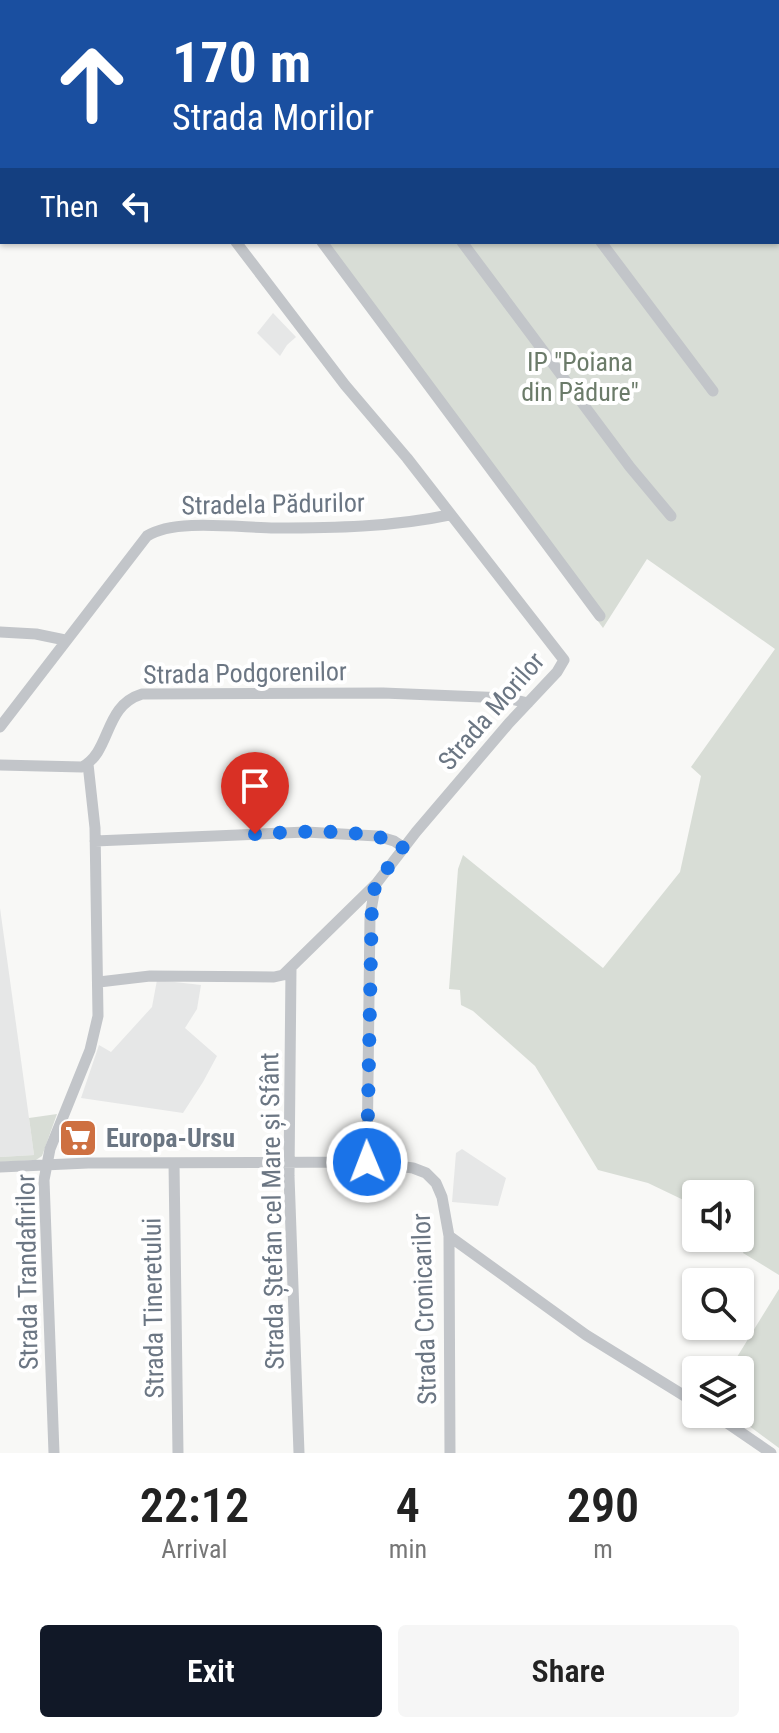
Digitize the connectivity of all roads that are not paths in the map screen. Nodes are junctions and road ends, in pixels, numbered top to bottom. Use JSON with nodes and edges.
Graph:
{"nodes":[{"id":1,"x":238,"y":244,"type":"edge"},
{"id":2,"x":323,"y":244,"type":"edge"},
{"id":3,"x":463,"y":244,"type":"edge"},
{"id":4,"x":603,"y":244,"type":"edge"},
{"id":5,"x":713,"y":391,"type":"dead end"},
{"id":6,"x":449,"y":515,"type":"junction"},
{"id":7,"x":671,"y":516,"type":"dead end"},
{"id":8,"x":600,"y":616,"type":"dead end"},
{"id":9,"x":0,"y":632,"type":"edge"},
{"id":10,"x":65,"y":640,"type":"junction"},
{"id":11,"x":528,"y":703,"type":"junction"},
{"id":12,"x":0,"y":727,"type":"edge"},
{"id":13,"x":88,"y":764,"type":"junction"},
{"id":14,"x":0,"y":765,"type":"edge"},
{"id":15,"x":95,"y":841,"type":"junction"},
{"id":16,"x":403,"y":847,"type":"junction"},
{"id":17,"x":376,"y":884,"type":"junction"},
{"id":18,"x":291,"y":968,"type":"junction"},
{"id":19,"x":99,"y":982,"type":"junction"},
{"id":20,"x":289,"y":1162,"type":"junction"},
{"id":21,"x":367,"y":1162,"type":"junction"},
{"id":22,"x":174,"y":1163,"type":"junction"},
{"id":23,"x":46,"y":1164,"type":"junction"},
{"id":24,"x":0,"y":1167,"type":"edge"},
{"id":25,"x":449,"y":1236,"type":"junction"},
{"id":26,"x":682,"y":1394,"type":"edge"},
{"id":27,"x":734,"y":1428,"type":"edge"},
{"id":28,"x":54,"y":1453,"type":"edge"},
{"id":29,"x":178,"y":1453,"type":"edge"},
{"id":30,"x":299,"y":1453,"type":"edge"},
{"id":31,"x":450,"y":1453,"type":"edge"},
{"id":32,"x":771,"y":1453,"type":"edge"}],
"edges":[{"from":1,"to":6,"type":"street","name":"Strada Morilor"},
{"from":2,"to":8,"type":"street"},
{"from":3,"to":7,"type":"street"},
{"from":4,"to":5,"type":"street"},
{"from":6,"to":10,"type":"street","name":"Stradela Pădurilor"},
{"from":6,"to":11,"type":"street","name":"Strada Morilor"},
{"from":9,"to":10,"type":"street"},
{"from":10,"to":12,"type":"street","name":"Stradela Pădurilor"},
{"from":11,"to":13,"type":"street","name":"Strada Podgorenilor"},
{"from":11,"to":16,"type":"street","name":"Strada Morilor"},
{"from":13,"to":14,"type":"street"},
{"from":13,"to":15,"type":"street","name":"Strada Trandafirilor"},
{"from":15,"to":16,"type":"street"},
{"from":15,"to":19,"type":"street","name":"Strada Trandafirilor"},
{"from":16,"to":17,"type":"street","name":"Strada Morilor"},
{"from":17,"to":18,"type":"street","name":"Strada Morilor"},
{"from":17,"to":21,"type":"street"},
{"from":18,"to":19,"type":"street"},
{"from":18,"to":20,"type":"street","name":"Strada Ștefan cel Mare și Sfânt"},
{"from":19,"to":23,"type":"street","name":"Strada Trandafirilor"},
{"from":20,"to":21,"type":"street","name":"Strada Cronicarilor"},
{"from":20,"to":22,"type":"street","name":"Strada Cronicarilor"},
{"from":20,"to":30,"type":"street","name":"Strada Ștefan cel Mare și Sfânt"},
{"from":21,"to":25,"type":"street","name":"Strada Cronicarilor"},
{"from":22,"to":23,"type":"street","name":"Strada Cronicarilor"},
{"from":22,"to":29,"type":"street","name":"Strada Tineretului"},
{"from":23,"to":24,"type":"street","name":"Strada Cronicarilor"},
{"from":23,"to":28,"type":"street","name":"Strada Trandafirilor"},
{"from":25,"to":26,"type":"street"},
{"from":25,"to":31,"type":"street","name":"Strada Cronicarilor"},
{"from":27,"to":32,"type":"street"}]}
